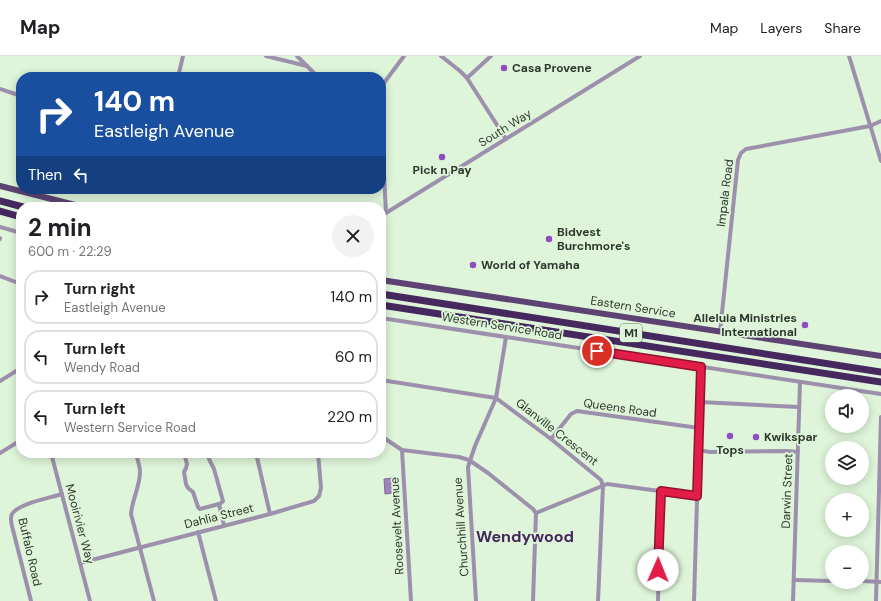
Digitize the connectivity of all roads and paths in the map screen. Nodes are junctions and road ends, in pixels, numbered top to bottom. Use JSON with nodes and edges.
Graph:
{"nodes":[{"id":1,"x":183,"y":56,"type":"edge"},
{"id":2,"x":266,"y":56,"type":"edge"},
{"id":3,"x":297,"y":56,"type":"edge"},
{"id":4,"x":404,"y":56,"type":"edge"},
{"id":5,"x":441,"y":56,"type":"edge"},
{"id":6,"x":491,"y":56,"type":"edge"},
{"id":7,"x":640,"y":56,"type":"edge"},
{"id":8,"x":849,"y":56,"type":"edge"},
{"id":9,"x":306,"y":66,"type":"junction"},
{"id":10,"x":179,"y":72,"type":"edge"},
{"id":11,"x":313,"y":72,"type":"edge"},
{"id":12,"x":467,"y":78,"type":"junction"},
{"id":13,"x":386,"y":79,"type":"edge"},
{"id":14,"x":0,"y":89,"type":"edge"},
{"id":15,"x":16,"y":94,"type":"edge"},
{"id":16,"x":881,"y":121,"type":"edge"},
{"id":17,"x":870,"y":126,"type":"junction"},
{"id":18,"x":506,"y":139,"type":"junction"},
{"id":19,"x":881,"y":161,"type":"edge"},
{"id":20,"x":0,"y":186,"type":"edge"},
{"id":21,"x":16,"y":190,"type":"edge"},
{"id":22,"x":32,"y":194,"type":"edge"},
{"id":23,"x":0,"y":201,"type":"edge"},
{"id":24,"x":63,"y":202,"type":"edge"},
{"id":25,"x":16,"y":205,"type":"edge"},
{"id":26,"x":0,"y":211,"type":"edge"},
{"id":27,"x":386,"y":213,"type":"edge"},
{"id":28,"x":16,"y":216,"type":"edge"},
{"id":29,"x":0,"y":227,"type":"edge"},
{"id":30,"x":16,"y":232,"type":"edge"},
{"id":31,"x":0,"y":276,"type":"edge"},
{"id":32,"x":386,"y":281,"type":"edge"},
{"id":33,"x":16,"y":282,"type":"edge"},
{"id":34,"x":386,"y":295,"type":"edge"},
{"id":35,"x":386,"y":306,"type":"edge"},
{"id":36,"x":386,"y":319,"type":"edge"},
{"id":37,"x":720,"y":332,"type":"junction"},
{"id":38,"x":506,"y":338,"type":"junction"},
{"id":39,"x":881,"y":356,"type":"edge"},
{"id":40,"x":701,"y":367,"type":"junction"},
{"id":41,"x":16,"y":371,"type":"edge"},
{"id":42,"x":881,"y":372,"type":"edge"},
{"id":43,"x":386,"y":381,"type":"edge"},
{"id":44,"x":0,"y":382,"type":"edge"},
{"id":45,"x":800,"y":382,"type":"junction"},
{"id":46,"x":881,"y":382,"type":"edge"},
{"id":47,"x":881,"y":394,"type":"edge"},
{"id":48,"x":496,"y":398,"type":"junction"},
{"id":49,"x":700,"y":402,"type":"junction"},
{"id":50,"x":799,"y":407,"type":"junction"},
{"id":51,"x":881,"y":417,"type":"edge"},
{"id":52,"x":698,"y":428,"type":"junction"},
{"id":53,"x":386,"y":439,"type":"edge"},
{"id":54,"x":550,"y":439,"type":"junction"},
{"id":55,"x":16,"y":443,"type":"edge"},
{"id":56,"x":402,"y":450,"type":"junction"},
{"id":57,"x":698,"y":450,"type":"junction"},
{"id":58,"x":798,"y":452,"type":"junction"},
{"id":59,"x":0,"y":453,"type":"edge"},
{"id":60,"x":52,"y":458,"type":"edge"},
{"id":61,"x":137,"y":458,"type":"edge"},
{"id":62,"x":185,"y":458,"type":"edge"},
{"id":63,"x":209,"y":458,"type":"edge"},
{"id":64,"x":257,"y":458,"type":"edge"},
{"id":65,"x":318,"y":458,"type":"edge"},
{"id":66,"x":469,"y":460,"type":"junction"},
{"id":67,"x":603,"y":486,"type":"junction"},
{"id":68,"x":661,"y":491,"type":"junction"},
{"id":69,"x":62,"y":494,"type":"junction"},
{"id":70,"x":697,"y":496,"type":"junction"},
{"id":71,"x":219,"y":504,"type":"junction"},
{"id":72,"x":536,"y":513,"type":"junction"},
{"id":73,"x":270,"y":514,"type":"junction"},
{"id":74,"x":224,"y":525,"type":"junction"},
{"id":75,"x":198,"y":532,"type":"junction"},
{"id":76,"x":880,"y":539,"type":"edge"},
{"id":77,"x":140,"y":547,"type":"junction"},
{"id":78,"x":80,"y":563,"type":"junction"},
{"id":79,"x":794,"y":580,"type":"junction"},
{"id":80,"x":825,"y":581,"type":"edge"},
{"id":81,"x":869,"y":581,"type":"edge"},
{"id":82,"x":879,"y":582,"type":"edge"},
{"id":83,"x":31,"y":601,"type":"edge"},
{"id":84,"x":90,"y":601,"type":"edge"},
{"id":85,"x":154,"y":601,"type":"edge"},
{"id":86,"x":216,"y":601,"type":"edge"},
{"id":87,"x":411,"y":601,"type":"edge"},
{"id":88,"x":476,"y":601,"type":"edge"},
{"id":89,"x":533,"y":601,"type":"edge"},
{"id":90,"x":598,"y":601,"type":"edge"},
{"id":91,"x":658,"y":601,"type":"edge"},
{"id":92,"x":694,"y":601,"type":"edge"},
{"id":93,"x":793,"y":601,"type":"edge"},
{"id":94,"x":876,"y":601,"type":"edge"}],
"edges":[{"from":1,"to":10,"type":"street"},
{"from":2,"to":9,"type":"street"},
{"from":3,"to":9,"type":"street"},
{"from":4,"to":13,"type":"street"},
{"from":5,"to":12,"type":"street"},
{"from":6,"to":12,"type":"street"},
{"from":7,"to":18,"type":"street","name":"South Way"},
{"from":8,"to":17,"type":"street"},
{"from":9,"to":11,"type":"street"},
{"from":12,"to":18,"type":"street"},
{"from":14,"to":15,"type":"street"},
{"from":16,"to":17,"type":"street","name":"Impala Road"},
{"from":17,"to":19,"type":"street"},
{"from":17,"to":37,"type":"street","name":"Impala Road"},
{"from":18,"to":27,"type":"street","name":"South Way"},
{"from":20,"to":21,"type":"main road"},
{"from":22,"to":24,"type":"main road"},
{"from":23,"to":25,"type":"highway"},
{"from":26,"to":28,"type":"highway"},
{"from":29,"to":30,"type":"street"},
{"from":31,"to":33,"type":"street"},
{"from":32,"to":37,"type":"main road","name":"Eastern Service"},
{"from":34,"to":42,"type":"highway","number":"M1"},
{"from":35,"to":46,"type":"highway","number":"M1"},
{"from":36,"to":38,"type":"street","name":"Western Service Road"},
{"from":37,"to":39,"type":"main road","name":"Eastern Service"},
{"from":38,"to":40,"type":"street","name":"Western Service Road"},
{"from":38,"to":48,"type":"street","name":"Churchhill Avenue"},
{"from":40,"to":45,"type":"street","name":"Western Service Road"},
{"from":40,"to":49,"type":"street"},
{"from":41,"to":44,"type":"street"},
{"from":43,"to":48,"type":"street","name":"Glanville Crescent"},
{"from":45,"to":47,"type":"street","name":"Western Service Road"},
{"from":45,"to":50,"type":"street","name":"Darwin Street"},
{"from":48,"to":54,"type":"street","name":"Glanville Crescent"},
{"from":48,"to":66,"type":"street","name":"Churchhill Avenue"},
{"from":49,"to":50,"type":"street"},
{"from":49,"to":52,"type":"street"},
{"from":50,"to":58,"type":"street","name":"Darwin Street"},
{"from":51,"to":76,"type":"street"},
{"from":52,"to":54,"type":"street","name":"Queens Road"},
{"from":52,"to":57,"type":"street"},
{"from":53,"to":56,"type":"street"},
{"from":54,"to":67,"type":"street","name":"Glanville Crescent"},
{"from":55,"to":59,"type":"street"},
{"from":56,"to":66,"type":"street"},
{"from":56,"to":87,"type":"street","name":"Roosevelt Avenue"},
{"from":57,"to":58,"type":"street"},
{"from":57,"to":70,"type":"street"},
{"from":58,"to":79,"type":"street","name":"Darwin Street"},
{"from":60,"to":69,"type":"street","name":"Mooirivier Way"},
{"from":61,"to":77,"type":"street"},
{"from":62,"to":71,"type":"street"},
{"from":63,"to":71,"type":"street"},
{"from":64,"to":73,"type":"street"},
{"from":65,"to":73,"type":"street","name":"Dahlia Street"},
{"from":66,"to":72,"type":"street"},
{"from":66,"to":88,"type":"street","name":"Churchhill Avenue"},
{"from":67,"to":68,"type":"street"},
{"from":67,"to":72,"type":"street"},
{"from":67,"to":90,"type":"street"},
{"from":68,"to":70,"type":"street"},
{"from":68,"to":91,"type":"street"},
{"from":69,"to":78,"type":"street","name":"Mooirivier Way"},
{"from":69,"to":83,"type":"street","name":"Buffalo Road"},
{"from":70,"to":92,"type":"street"},
{"from":71,"to":74,"type":"street"},
{"from":72,"to":89,"type":"street"},
{"from":73,"to":74,"type":"street","name":"Dahlia Street"},
{"from":74,"to":75,"type":"street","name":"Dahlia Street"},
{"from":75,"to":77,"type":"street","name":"Dahlia Street"},
{"from":75,"to":86,"type":"street"},
{"from":76,"to":82,"type":"street"},
{"from":77,"to":78,"type":"street","name":"Dahlia Street"},
{"from":77,"to":85,"type":"street"},
{"from":78,"to":84,"type":"street","name":"Mooirivier Way"},
{"from":79,"to":80,"type":"street"},
{"from":79,"to":93,"type":"street","name":"Darwin Street"},
{"from":81,"to":82,"type":"street"},
{"from":82,"to":94,"type":"street"}]}
